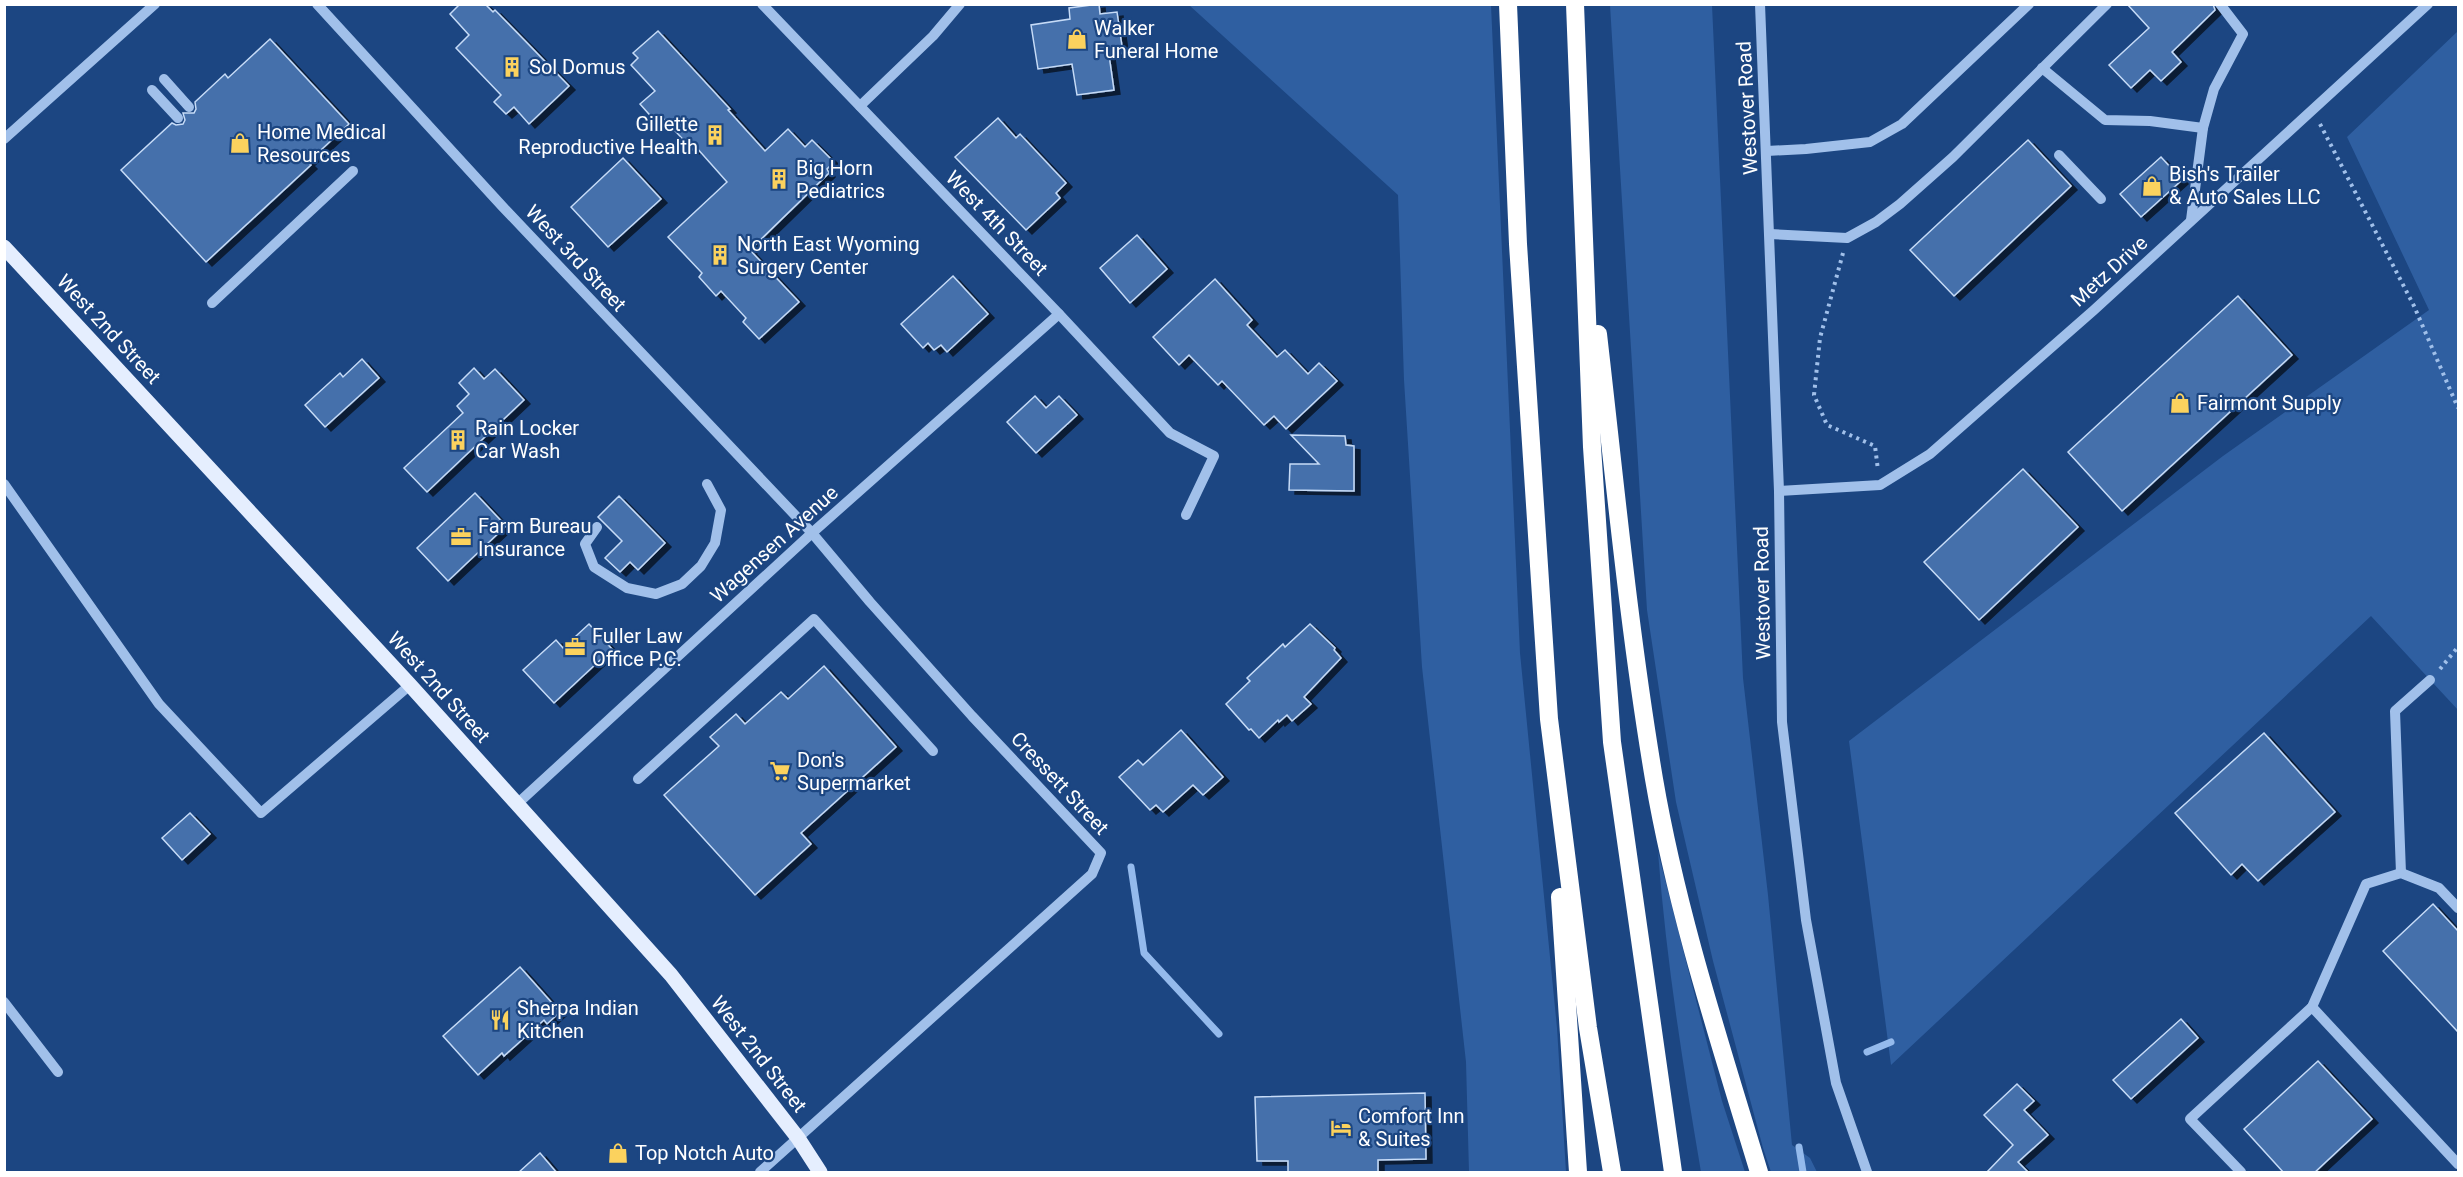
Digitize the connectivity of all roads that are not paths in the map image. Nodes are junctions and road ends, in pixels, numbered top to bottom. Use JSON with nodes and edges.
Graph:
{"nodes":[{"id":1,"x":155,"y":4,"type":"edge"},
{"id":2,"x":317,"y":4,"type":"edge"},
{"id":3,"x":762,"y":4,"type":"edge"},
{"id":4,"x":960,"y":4,"type":"edge"},
{"id":5,"x":1508,"y":4,"type":"edge"},
{"id":6,"x":1575,"y":4,"type":"edge"},
{"id":7,"x":1760,"y":4,"type":"edge"},
{"id":8,"x":2029,"y":4,"type":"edge"},
{"id":9,"x":2107,"y":4,"type":"edge"},
{"id":10,"x":2220,"y":4,"type":"edge"},
{"id":11,"x":2428,"y":4,"type":"edge"},
{"id":12,"x":2042,"y":68,"type":"junction"},
{"id":13,"x":164,"y":79,"type":"dead end"},
{"id":14,"x":152,"y":90,"type":"dead end"},
{"id":15,"x":860,"y":106,"type":"junction"},
{"id":16,"x":189,"y":107,"type":"dead end"},
{"id":17,"x":178,"y":118,"type":"dead end"},
{"id":18,"x":2204,"y":128,"type":"junction"},
{"id":19,"x":4,"y":139,"type":"edge"},
{"id":20,"x":1767,"y":151,"type":"junction"},
{"id":21,"x":2060,"y":155,"type":"dead end"},
{"id":22,"x":1580,"y":170,"type":"junction"},
{"id":23,"x":353,"y":171,"type":"dead end"},
{"id":24,"x":2101,"y":200,"type":"dead end"},
{"id":25,"x":2191,"y":220,"type":"junction"},
{"id":26,"x":1770,"y":234,"type":"junction"},
{"id":27,"x":4,"y":247,"type":"edge"},
{"id":28,"x":212,"y":303,"type":"dead end"},
{"id":29,"x":1059,"y":314,"type":"junction"},
{"id":30,"x":4,"y":484,"type":"edge"},
{"id":31,"x":707,"y":484,"type":"dead end"},
{"id":32,"x":1779,"y":490,"type":"junction"},
{"id":33,"x":1186,"y":515,"type":"dead end"},
{"id":34,"x":597,"y":527,"type":"dead end"},
{"id":35,"x":812,"y":533,"type":"junction"},
{"id":36,"x":2430,"y":680,"type":"road end"},
{"id":37,"x":410,"y":685,"type":"junction"},
{"id":38,"x":1549,"y":719,"type":"junction"},
{"id":39,"x":933,"y":751,"type":"dead end"},
{"id":40,"x":638,"y":779,"type":"dead end"},
{"id":41,"x":516,"y":805,"type":"junction"},
{"id":42,"x":2401,"y":873,"type":"junction"},
{"id":43,"x":2458,"y":908,"type":"edge"},
{"id":44,"x":4,"y":1002,"type":"edge"},
{"id":45,"x":2312,"y":1007,"type":"junction"},
{"id":46,"x":58,"y":1072,"type":"dead end"},
{"id":47,"x":798,"y":1138,"type":"junction"},
{"id":48,"x":2458,"y":1164,"type":"edge"},
{"id":49,"x":760,"y":1173,"type":"edge"},
{"id":50,"x":820,"y":1173,"type":"edge"},
{"id":51,"x":1578,"y":1173,"type":"edge"},
{"id":52,"x":1612,"y":1173,"type":"edge"},
{"id":53,"x":1673,"y":1173,"type":"edge"},
{"id":54,"x":1759,"y":1173,"type":"edge"},
{"id":55,"x":1867,"y":1173,"type":"edge"},
{"id":56,"x":2241,"y":1173,"type":"edge"}],
"edges":[{"from":1,"to":19,"type":"street"},
{"from":2,"to":35,"type":"street","name":"West 3rd Street"},
{"from":3,"to":15,"type":"street","name":"West 4th Street"},
{"from":4,"to":15,"type":"street"},
{"from":5,"to":38,"type":"highway"},
{"from":6,"to":22,"type":"highway"},
{"from":7,"to":20,"type":"street","name":"Westover Road"},
{"from":8,"to":20,"type":"street"},
{"from":9,"to":12,"type":"street"},
{"from":10,"to":18,"type":"street"},
{"from":11,"to":25,"type":"street","name":"Metz Drive"},
{"from":12,"to":18,"type":"street"},
{"from":12,"to":26,"type":"street"},
{"from":13,"to":16,"type":"street"},
{"from":14,"to":17,"type":"street"},
{"from":15,"to":29,"type":"street","name":"West 4th Street"},
{"from":18,"to":25,"type":"street"},
{"from":20,"to":26,"type":"street","name":"Westover Road"},
{"from":21,"to":24,"type":"street"},
{"from":22,"to":53,"type":"highway"},
{"from":22,"to":54,"type":"highway"},
{"from":23,"to":28,"type":"street"},
{"from":25,"to":32,"type":"street","name":"Metz Drive"},
{"from":26,"to":32,"type":"street","name":"Westover Road"},
{"from":27,"to":37,"type":"main road","name":"West 2nd Street"},
{"from":29,"to":33,"type":"street","name":"West 4th Street"},
{"from":29,"to":35,"type":"street","name":"Wagensen Avenue"},
{"from":30,"to":37,"type":"street"},
{"from":31,"to":34,"type":"street"},
{"from":32,"to":55,"type":"street","name":"Westover Road"},
{"from":35,"to":41,"type":"street","name":"Wagensen Avenue"},
{"from":35,"to":47,"type":"street","name":"Cressett Street"},
{"from":36,"to":42,"type":"street"},
{"from":37,"to":41,"type":"main road","name":"West 2nd Street"},
{"from":38,"to":51,"type":"highway"},
{"from":38,"to":52,"type":"highway"},
{"from":39,"to":40,"type":"street"},
{"from":41,"to":47,"type":"main road","name":"West 2nd Street"},
{"from":42,"to":43,"type":"street"},
{"from":42,"to":45,"type":"street"},
{"from":44,"to":46,"type":"street"},
{"from":45,"to":48,"type":"street"},
{"from":45,"to":56,"type":"street"},
{"from":47,"to":49,"type":"street"},
{"from":47,"to":50,"type":"main road","name":"West 2nd Street"}]}
